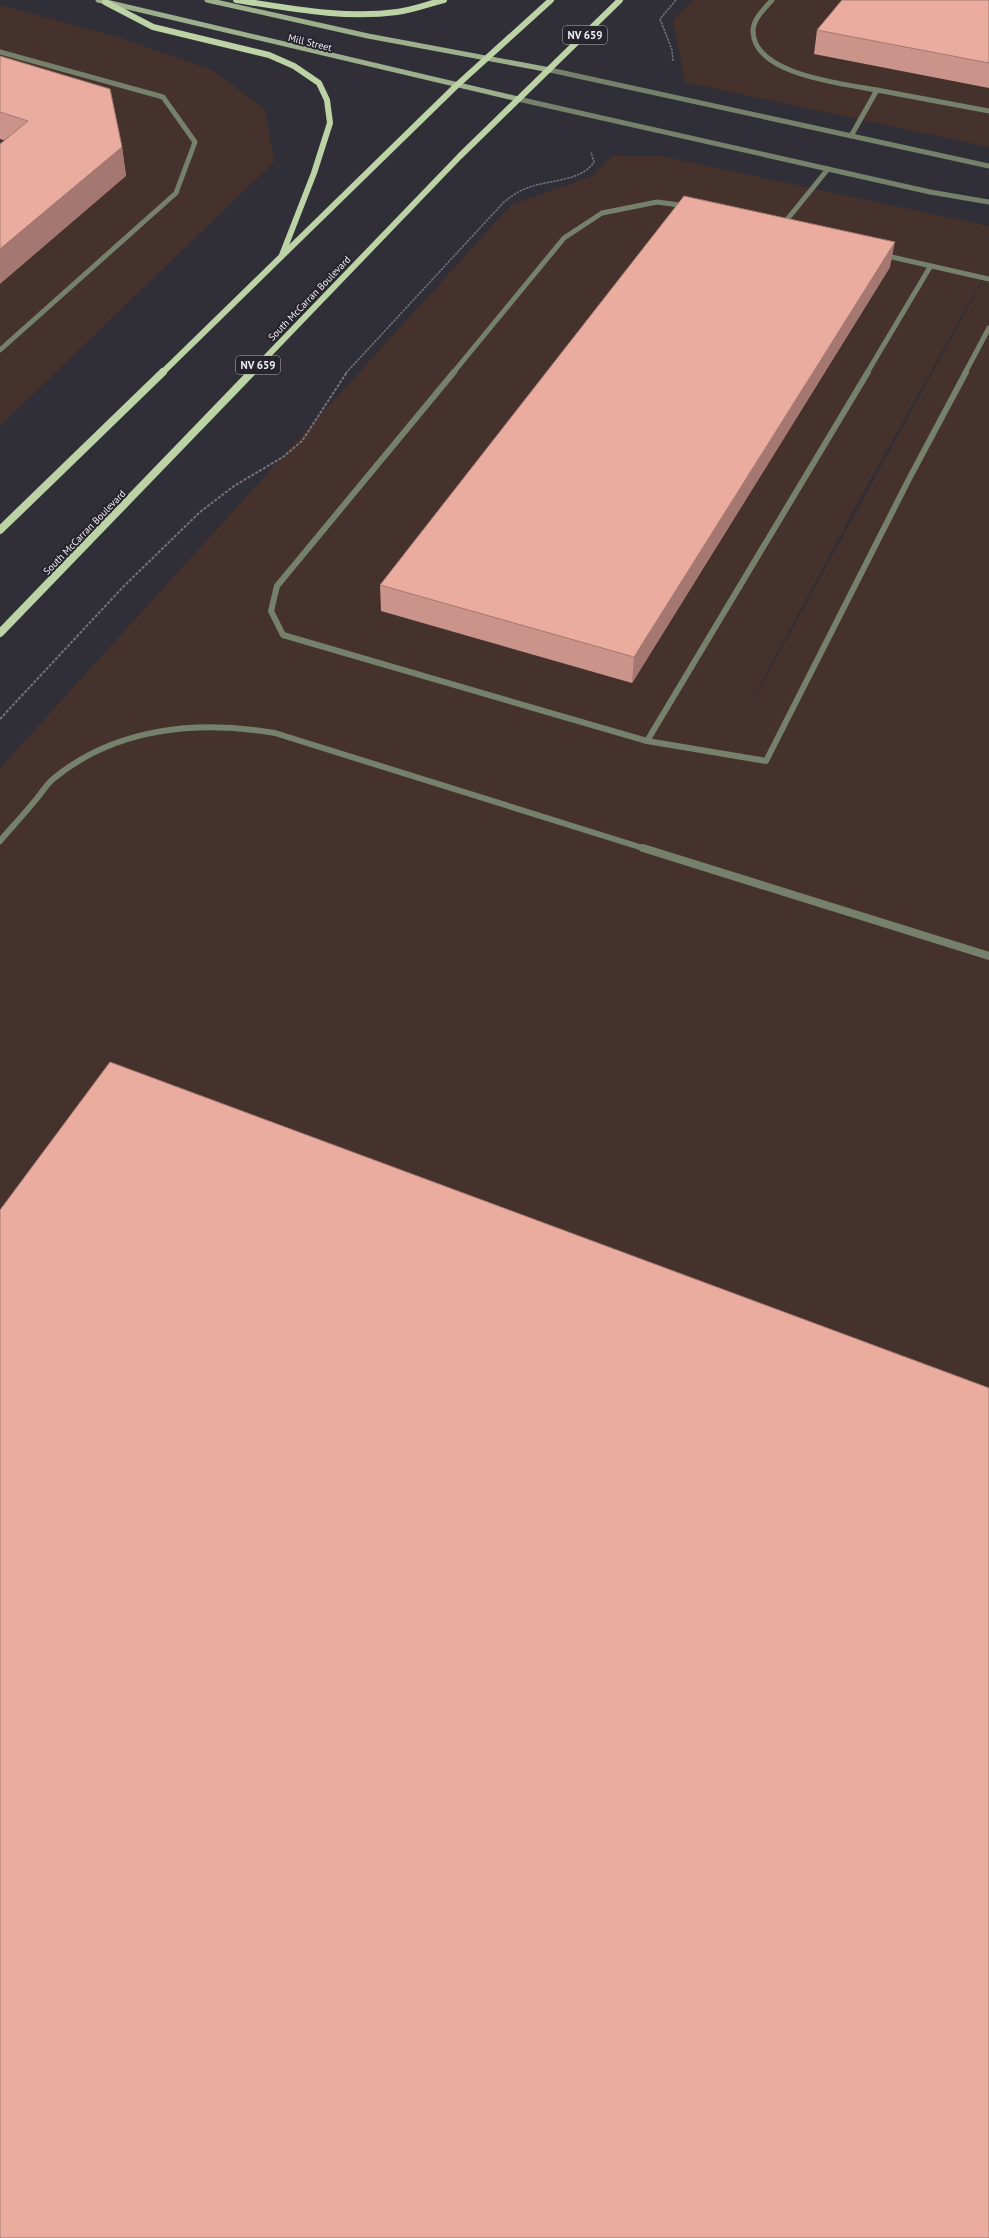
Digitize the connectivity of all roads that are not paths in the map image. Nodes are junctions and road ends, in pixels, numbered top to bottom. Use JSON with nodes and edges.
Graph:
{"nodes":[{"id":1,"x":98,"y":0,"type":"edge"},
{"id":2,"x":207,"y":0,"type":"edge"},
{"id":3,"x":236,"y":0,"type":"edge"},
{"id":4,"x":444,"y":0,"type":"edge"},
{"id":5,"x":551,"y":0,"type":"edge"},
{"id":6,"x":620,"y":0,"type":"edge"},
{"id":7,"x":772,"y":0,"type":"edge"},
{"id":8,"x":105,"y":2,"type":"junction"},
{"id":9,"x":0,"y":52,"type":"edge"},
{"id":10,"x":486,"y":59,"type":"junction"},
{"id":11,"x":550,"y":70,"type":"junction"},
{"id":12,"x":456,"y":86,"type":"junction"},
{"id":13,"x":876,"y":90,"type":"junction"},
{"id":14,"x":518,"y":100,"type":"junction"},
{"id":15,"x":989,"y":111,"type":"edge"},
{"id":16,"x":851,"y":136,"type":"junction"},
{"id":17,"x":989,"y":166,"type":"edge"},
{"id":18,"x":828,"y":169,"type":"junction"},
{"id":19,"x":989,"y":202,"type":"edge"},
{"id":20,"x":697,"y":207,"type":"edge"},
{"id":21,"x":772,"y":227,"type":"edge"},
{"id":22,"x":779,"y":229,"type":"junction"},
{"id":23,"x":787,"y":231,"type":"edge"},
{"id":24,"x":878,"y":254,"type":"edge"},
{"id":25,"x":280,"y":259,"type":"junction"},
{"id":26,"x":930,"y":267,"type":"junction"},
{"id":27,"x":989,"y":279,"type":"edge"},
{"id":28,"x":989,"y":328,"type":"edge"},
{"id":29,"x":0,"y":350,"type":"edge"},
{"id":30,"x":0,"y":530,"type":"edge"},
{"id":31,"x":0,"y":633,"type":"edge"},
{"id":32,"x":647,"y":740,"type":"junction"},
{"id":33,"x":0,"y":841,"type":"edge"},
{"id":34,"x":989,"y":956,"type":"edge"}],
"edges":[{"from":1,"to":8,"type":"main road","name":"Mill Street"},
{"from":2,"to":10,"type":"main road","name":"Mill Street"},
{"from":3,"to":4,"type":"main road"},
{"from":5,"to":10,"type":"main road"},
{"from":6,"to":11,"type":"main road","name":"South McCarran Boulevard","number":"NV 659"},
{"from":7,"to":13,"type":"lane"},
{"from":8,"to":12,"type":"main road","name":"Mill Street"},
{"from":8,"to":25,"type":"main road"},
{"from":9,"to":29,"type":"lane"},
{"from":10,"to":11,"type":"main road","name":"Mill Street"},
{"from":10,"to":12,"type":"main road"},
{"from":11,"to":14,"type":"main road","name":"South McCarran Boulevard","number":"NV 659"},
{"from":11,"to":16,"type":"lane"},
{"from":12,"to":14,"type":"main road","name":"Mill Street"},
{"from":12,"to":25,"type":"main road"},
{"from":13,"to":15,"type":"lane"},
{"from":13,"to":16,"type":"lane"},
{"from":14,"to":18,"type":"lane"},
{"from":14,"to":31,"type":"main road","name":"South McCarran Boulevard","number":"NV 659"},
{"from":16,"to":17,"type":"lane"},
{"from":18,"to":19,"type":"lane"},
{"from":18,"to":22,"type":"lane"},
{"from":20,"to":32,"type":"lane"},
{"from":21,"to":22,"type":"lane"},
{"from":22,"to":23,"type":"lane"},
{"from":24,"to":26,"type":"lane"},
{"from":25,"to":30,"type":"main road"},
{"from":26,"to":27,"type":"lane"},
{"from":26,"to":32,"type":"lane"},
{"from":28,"to":32,"type":"lane"},
{"from":33,"to":34,"type":"lane"}]}
